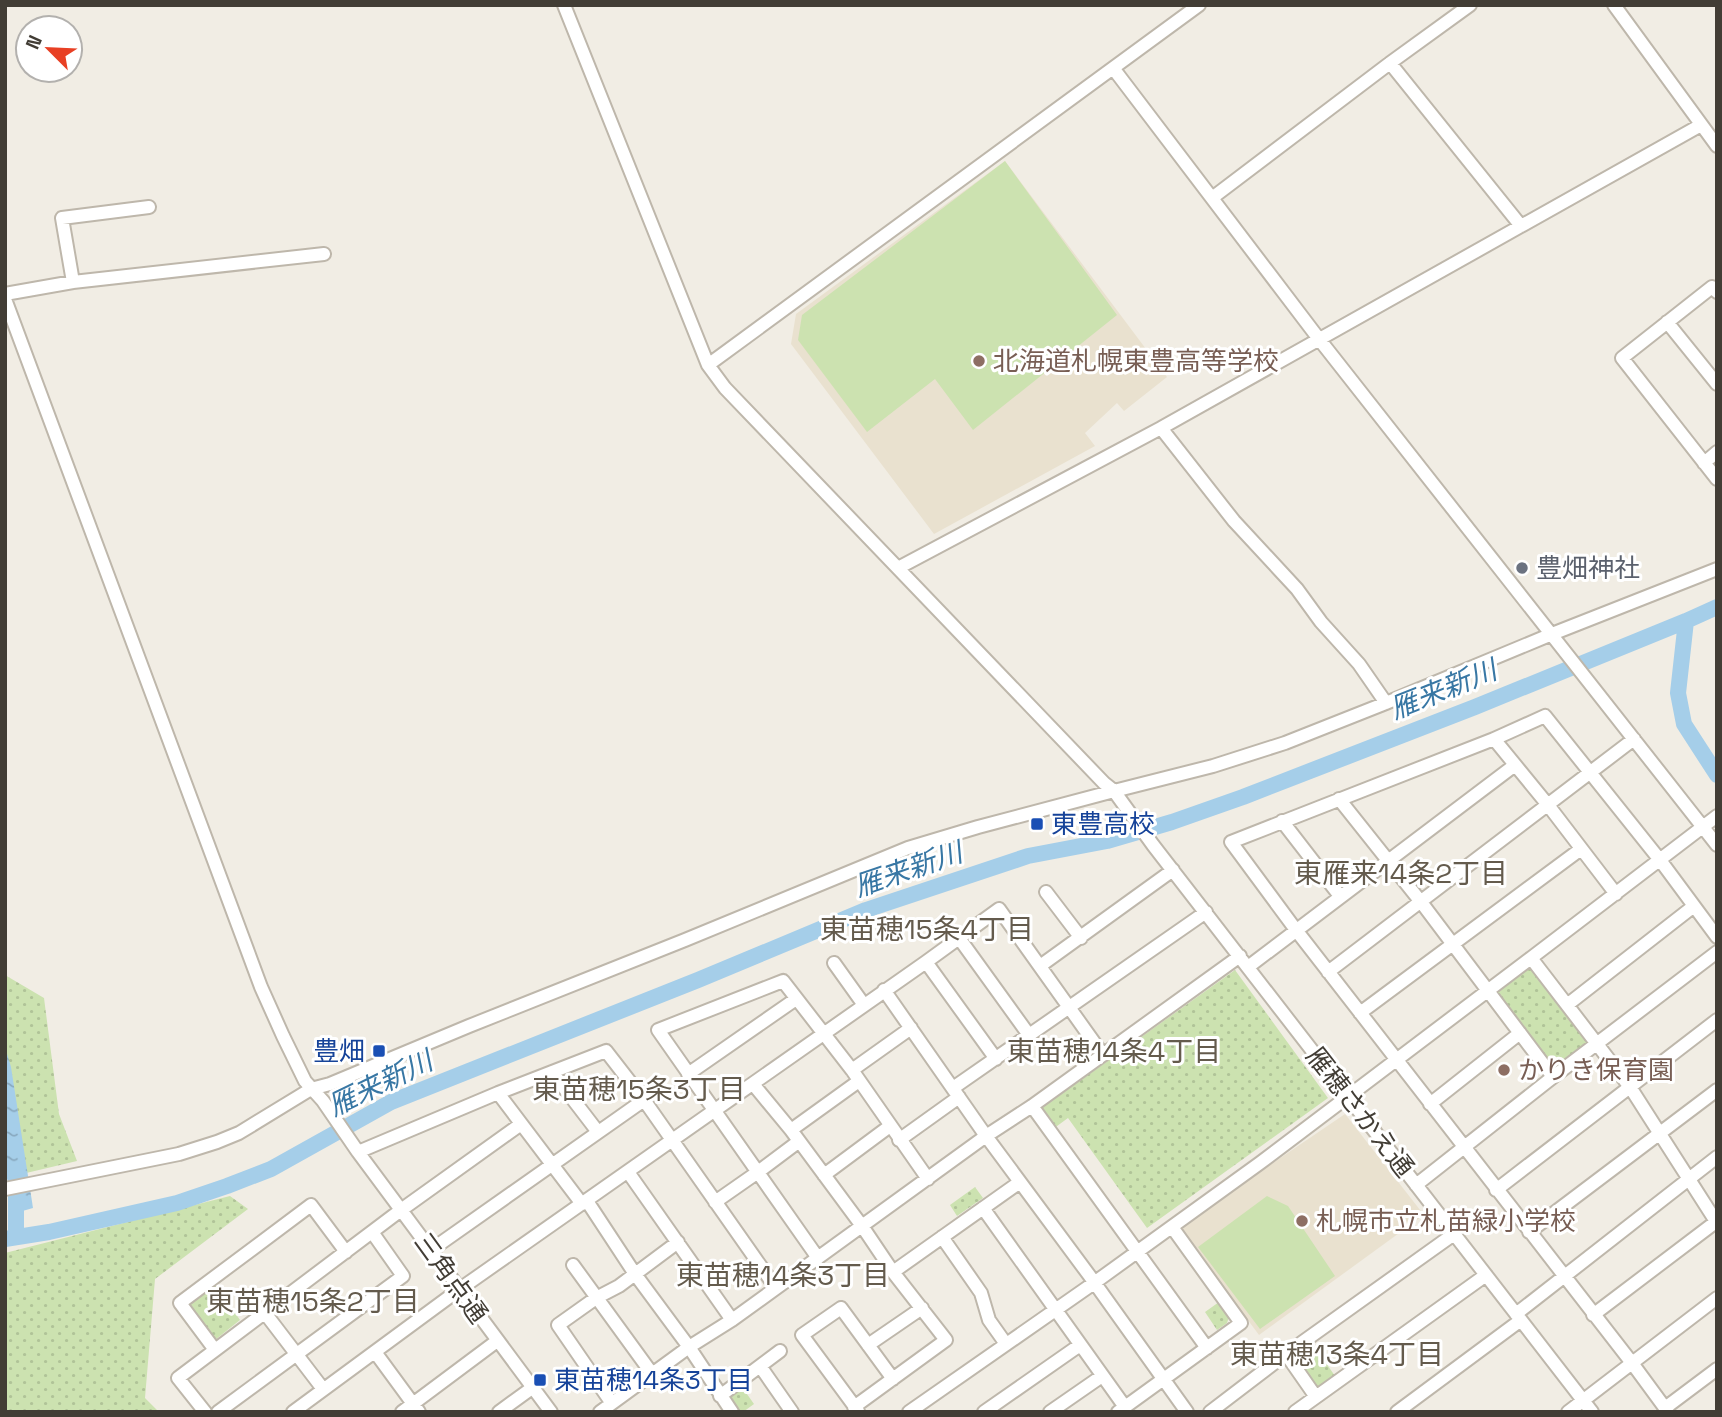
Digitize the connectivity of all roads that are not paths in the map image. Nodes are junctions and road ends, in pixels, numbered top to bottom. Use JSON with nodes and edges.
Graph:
{"nodes":[{"id":1,"x":564,"y":5,"type":"edge"},
{"id":2,"x":1199,"y":5,"type":"edge"},
{"id":3,"x":1470,"y":5,"type":"edge"},
{"id":4,"x":1614,"y":5,"type":"edge"},
{"id":5,"x":1390,"y":63,"type":"junction"},
{"id":6,"x":1114,"y":68,"type":"junction"},
{"id":7,"x":1701,"y":125,"type":"junction"},
{"id":8,"x":1717,"y":146,"type":"edge"},
{"id":9,"x":1212,"y":198,"type":"junction"},
{"id":10,"x":149,"y":207,"type":"dead end"},
{"id":11,"x":1521,"y":226,"type":"junction"},
{"id":12,"x":324,"y":254,"type":"dead end"},
{"id":13,"x":73,"y":282,"type":"junction"},
{"id":14,"x":1717,"y":292,"type":"edge"},
{"id":15,"x":5,"y":297,"type":"edge"},
{"id":16,"x":1667,"y":322,"type":"junction"},
{"id":17,"x":1319,"y":339,"type":"junction"},
{"id":18,"x":708,"y":365,"type":"junction"},
{"id":19,"x":1717,"y":384,"type":"edge"},
{"id":20,"x":1161,"y":428,"type":"junction"},
{"id":21,"x":1717,"y":452,"type":"edge"},
{"id":22,"x":1704,"y":463,"type":"junction"},
{"id":23,"x":1717,"y":479,"type":"edge"},
{"id":24,"x":898,"y":568,"type":"junction"},
{"id":25,"x":1717,"y":569,"type":"edge"},
{"id":26,"x":1552,"y":634,"type":"junction"},
{"id":27,"x":1386,"y":704,"type":"junction"},
{"id":28,"x":1494,"y":739,"type":"junction"},
{"id":29,"x":1634,"y":739,"type":"junction"},
{"id":30,"x":1514,"y":765,"type":"junction"},
{"id":31,"x":1591,"y":773,"type":"junction"},
{"id":32,"x":1114,"y":790,"type":"junction"},
{"id":33,"x":1339,"y":799,"type":"junction"},
{"id":34,"x":1548,"y":805,"type":"junction"},
{"id":35,"x":1717,"y":816,"type":"edge"},
{"id":36,"x":1282,"y":821,"type":"junction"},
{"id":37,"x":1703,"y":827,"type":"junction"},
{"id":38,"x":1717,"y":845,"type":"edge"},
{"id":39,"x":1581,"y":849,"type":"junction"},
{"id":40,"x":1389,"y":860,"type":"junction"},
{"id":41,"x":1660,"y":860,"type":"junction"},
{"id":42,"x":1173,"y":870,"type":"junction"},
{"id":43,"x":1046,"y":892,"type":"dead end"},
{"id":44,"x":1616,"y":894,"type":"junction"},
{"id":45,"x":1340,"y":896,"type":"junction"},
{"id":46,"x":1421,"y":902,"type":"junction"},
{"id":47,"x":1694,"y":906,"type":"junction"},
{"id":48,"x":1206,"y":912,"type":"junction"},
{"id":49,"x":1296,"y":930,"type":"junction"},
{"id":50,"x":1717,"y":937,"type":"edge"},
{"id":51,"x":959,"y":938,"type":"junction"},
{"id":52,"x":1081,"y":938,"type":"junction"},
{"id":53,"x":1452,"y":945,"type":"junction"},
{"id":54,"x":1717,"y":952,"type":"edge"},
{"id":55,"x":1531,"y":958,"type":"junction"},
{"id":56,"x":926,"y":962,"type":"junction"},
{"id":57,"x":1244,"y":962,"type":"junction"},
{"id":58,"x":834,"y":963,"type":"dead end"},
{"id":59,"x":1040,"y":966,"type":"junction"},
{"id":60,"x":1328,"y":972,"type":"junction"},
{"id":61,"x":884,"y":990,"type":"junction"},
{"id":62,"x":1488,"y":990,"type":"junction"},
{"id":63,"x":796,"y":999,"type":"junction"},
{"id":64,"x":864,"y":1005,"type":"junction"},
{"id":65,"x":1567,"y":1005,"type":"junction"},
{"id":66,"x":1070,"y":1007,"type":"junction"},
{"id":67,"x":1360,"y":1013,"type":"junction"},
{"id":68,"x":1717,"y":1020,"type":"edge"},
{"id":69,"x":911,"y":1028,"type":"junction"},
{"id":70,"x":1520,"y":1032,"type":"junction"},
{"id":71,"x":822,"y":1034,"type":"junction"},
{"id":72,"x":1030,"y":1035,"type":"junction"},
{"id":73,"x":1597,"y":1044,"type":"junction"},
{"id":74,"x":1103,"y":1055,"type":"junction"},
{"id":75,"x":996,"y":1059,"type":"junction"},
{"id":76,"x":1396,"y":1060,"type":"junction"},
{"id":77,"x":552,"y":1072,"type":"junction"},
{"id":78,"x":688,"y":1074,"type":"junction"},
{"id":79,"x":856,"y":1076,"type":"junction"},
{"id":80,"x":1553,"y":1077,"type":"junction"},
{"id":81,"x":753,"y":1084,"type":"junction"},
{"id":82,"x":1630,"y":1087,"type":"junction"},
{"id":83,"x":311,"y":1089,"type":"junction"},
{"id":84,"x":1717,"y":1090,"type":"edge"},
{"id":85,"x":498,"y":1093,"type":"junction"},
{"id":86,"x":956,"y":1093,"type":"junction"},
{"id":87,"x":1349,"y":1096,"type":"junction"},
{"id":88,"x":644,"y":1100,"type":"junction"},
{"id":89,"x":1430,"y":1104,"type":"junction"},
{"id":90,"x":1032,"y":1106,"type":"junction"},
{"id":91,"x":714,"y":1111,"type":"junction"},
{"id":92,"x":521,"y":1124,"type":"junction"},
{"id":93,"x":890,"y":1126,"type":"junction"},
{"id":94,"x":791,"y":1130,"type":"junction"},
{"id":95,"x":598,"y":1132,"type":"junction"},
{"id":96,"x":1659,"y":1133,"type":"junction"},
{"id":97,"x":986,"y":1136,"type":"junction"},
{"id":98,"x":672,"y":1140,"type":"junction"},
{"id":99,"x":899,"y":1140,"type":"junction"},
{"id":100,"x":798,"y":1142,"type":"junction"},
{"id":101,"x":355,"y":1148,"type":"junction"},
{"id":102,"x":1464,"y":1148,"type":"junction"},
{"id":103,"x":1717,"y":1157,"type":"edge"},
{"id":104,"x":551,"y":1165,"type":"junction"},
{"id":105,"x":628,"y":1172,"type":"junction"},
{"id":106,"x":758,"y":1172,"type":"junction"},
{"id":107,"x":824,"y":1175,"type":"junction"},
{"id":108,"x":928,"y":1179,"type":"junction"},
{"id":109,"x":1688,"y":1179,"type":"junction"},
{"id":110,"x":1020,"y":1181,"type":"junction"},
{"id":111,"x":1416,"y":1185,"type":"junction"},
{"id":112,"x":5,"y":1189,"type":"edge"},
{"id":113,"x":1496,"y":1190,"type":"junction"},
{"id":114,"x":715,"y":1202,"type":"junction"},
{"id":115,"x":584,"y":1203,"type":"junction"},
{"id":116,"x":983,"y":1208,"type":"junction"},
{"id":117,"x":401,"y":1210,"type":"junction"},
{"id":118,"x":1717,"y":1222,"type":"edge"},
{"id":119,"x":862,"y":1226,"type":"junction"},
{"id":120,"x":1172,"y":1227,"type":"junction"},
{"id":121,"x":372,"y":1232,"type":"junction"},
{"id":122,"x":1529,"y":1232,"type":"junction"},
{"id":123,"x":1454,"y":1234,"type":"junction"},
{"id":124,"x":942,"y":1237,"type":"junction"},
{"id":125,"x":678,"y":1242,"type":"junction"},
{"id":126,"x":431,"y":1250,"type":"junction"},
{"id":127,"x":1138,"y":1251,"type":"junction"},
{"id":128,"x":346,"y":1252,"type":"junction"},
{"id":129,"x":818,"y":1258,"type":"junction"},
{"id":130,"x":573,"y":1265,"type":"dead end"},
{"id":131,"x":893,"y":1272,"type":"junction"},
{"id":132,"x":635,"y":1274,"type":"junction"},
{"id":133,"x":1486,"y":1275,"type":"junction"},
{"id":134,"x":1564,"y":1277,"type":"junction"},
{"id":135,"x":1094,"y":1283,"type":"junction"},
{"id":136,"x":776,"y":1288,"type":"junction"},
{"id":137,"x":460,"y":1289,"type":"junction"},
{"id":138,"x":596,"y":1298,"type":"junction"},
{"id":139,"x":1717,"y":1298,"type":"edge"},
{"id":140,"x":922,"y":1308,"type":"junction"},
{"id":141,"x":1055,"y":1310,"type":"junction"},
{"id":142,"x":265,"y":1313,"type":"junction"},
{"id":143,"x":1593,"y":1315,"type":"junction"},
{"id":144,"x":1518,"y":1317,"type":"junction"},
{"id":145,"x":732,"y":1320,"type":"junction"},
{"id":146,"x":497,"y":1341,"type":"junction"},
{"id":147,"x":1006,"y":1344,"type":"junction"},
{"id":148,"x":868,"y":1345,"type":"junction"},
{"id":149,"x":1080,"y":1345,"type":"junction"},
{"id":150,"x":689,"y":1347,"type":"junction"},
{"id":151,"x":1207,"y":1348,"type":"junction"},
{"id":152,"x":215,"y":1350,"type":"junction"},
{"id":153,"x":780,"y":1351,"type":"dead end"},
{"id":154,"x":375,"y":1352,"type":"junction"},
{"id":155,"x":297,"y":1354,"type":"junction"},
{"id":156,"x":1286,"y":1354,"type":"junction"},
{"id":157,"x":1632,"y":1363,"type":"junction"},
{"id":158,"x":760,"y":1366,"type":"junction"},
{"id":159,"x":1717,"y":1369,"type":"edge"},
{"id":160,"x":653,"y":1375,"type":"junction"},
{"id":161,"x":1102,"y":1376,"type":"junction"},
{"id":162,"x":893,"y":1379,"type":"junction"},
{"id":163,"x":1164,"y":1379,"type":"junction"},
{"id":164,"x":532,"y":1388,"type":"junction"},
{"id":165,"x":323,"y":1389,"type":"junction"},
{"id":166,"x":720,"y":1396,"type":"junction"},
{"id":167,"x":1316,"y":1397,"type":"junction"},
{"id":168,"x":1583,"y":1401,"type":"junction"},
{"id":169,"x":611,"y":1402,"type":"junction"},
{"id":170,"x":416,"y":1408,"type":"edge"},
{"id":171,"x":923,"y":1408,"type":"edge"},
{"id":172,"x":856,"y":1409,"type":"edge"},
{"id":173,"x":1121,"y":1409,"type":"edge"},
{"id":174,"x":1403,"y":1410,"type":"edge"},
{"id":175,"x":1667,"y":1410,"type":"edge"},
{"id":176,"x":205,"y":1412,"type":"edge"},
{"id":177,"x":219,"y":1412,"type":"edge"},
{"id":178,"x":293,"y":1412,"type":"edge"},
{"id":179,"x":402,"y":1412,"type":"edge"},
{"id":180,"x":499,"y":1412,"type":"edge"},
{"id":181,"x":551,"y":1412,"type":"edge"},
{"id":182,"x":600,"y":1412,"type":"edge"},
{"id":183,"x":732,"y":1412,"type":"edge"},
{"id":184,"x":792,"y":1412,"type":"edge"},
{"id":185,"x":909,"y":1412,"type":"edge"},
{"id":186,"x":984,"y":1412,"type":"edge"},
{"id":187,"x":1051,"y":1412,"type":"edge"},
{"id":188,"x":1187,"y":1412,"type":"edge"},
{"id":189,"x":1210,"y":1412,"type":"edge"},
{"id":190,"x":1295,"y":1412,"type":"edge"},
{"id":191,"x":1568,"y":1412,"type":"edge"},
{"id":192,"x":1592,"y":1412,"type":"edge"}],
"edges":[{"from":1,"to":18,"type":"street"},
{"from":2,"to":6,"type":"street"},
{"from":3,"to":5,"type":"street"},
{"from":4,"to":7,"type":"street"},
{"from":5,"to":9,"type":"street"},
{"from":5,"to":11,"type":"street"},
{"from":6,"to":9,"type":"street"},
{"from":6,"to":18,"type":"street"},
{"from":7,"to":8,"type":"street"},
{"from":7,"to":11,"type":"street"},
{"from":9,"to":17,"type":"street"},
{"from":10,"to":13,"type":"street"},
{"from":11,"to":17,"type":"street"},
{"from":12,"to":13,"type":"street"},
{"from":13,"to":15,"type":"street"},
{"from":14,"to":16,"type":"street"},
{"from":15,"to":83,"type":"street"},
{"from":16,"to":19,"type":"street"},
{"from":16,"to":22,"type":"street"},
{"from":17,"to":20,"type":"street"},
{"from":17,"to":26,"type":"street"},
{"from":18,"to":24,"type":"street"},
{"from":20,"to":24,"type":"street"},
{"from":20,"to":27,"type":"street"},
{"from":21,"to":22,"type":"street"},
{"from":22,"to":23,"type":"street"},
{"from":24,"to":32,"type":"street"},
{"from":25,"to":26,"type":"street"},
{"from":26,"to":27,"type":"street"},
{"from":26,"to":29,"type":"street"},
{"from":27,"to":32,"type":"street"},
{"from":28,"to":30,"type":"street"},
{"from":28,"to":31,"type":"street"},
{"from":28,"to":33,"type":"street"},
{"from":29,"to":31,"type":"street"},
{"from":29,"to":37,"type":"street"},
{"from":30,"to":34,"type":"street"},
{"from":30,"to":40,"type":"street"},
{"from":31,"to":34,"type":"street"},
{"from":31,"to":41,"type":"street"},
{"from":32,"to":42,"type":"street","name":"雁穂さかえ通"},
{"from":32,"to":83,"type":"street"},
{"from":33,"to":36,"type":"street"},
{"from":33,"to":40,"type":"street"},
{"from":34,"to":39,"type":"street"},
{"from":34,"to":46,"type":"street"},
{"from":35,"to":37,"type":"street"},
{"from":36,"to":45,"type":"street"},
{"from":36,"to":49,"type":"street"},
{"from":37,"to":38,"type":"street"},
{"from":37,"to":41,"type":"street"},
{"from":39,"to":44,"type":"street"},
{"from":39,"to":53,"type":"street"},
{"from":40,"to":45,"type":"street"},
{"from":40,"to":46,"type":"street"},
{"from":41,"to":44,"type":"street"},
{"from":41,"to":47,"type":"street"},
{"from":42,"to":48,"type":"street","name":"雁穂さかえ通"},
{"from":42,"to":52,"type":"street"},
{"from":43,"to":52,"type":"street"},
{"from":44,"to":55,"type":"street"},
{"from":45,"to":49,"type":"street"},
{"from":46,"to":53,"type":"street"},
{"from":46,"to":60,"type":"street"},
{"from":47,"to":50,"type":"street"},
{"from":47,"to":65,"type":"street"},
{"from":48,"to":57,"type":"street","name":"雁穂さかえ通"},
{"from":48,"to":66,"type":"street"},
{"from":49,"to":57,"type":"street"},
{"from":49,"to":60,"type":"street"},
{"from":51,"to":56,"type":"street"},
{"from":51,"to":59,"type":"street"},
{"from":51,"to":72,"type":"street"},
{"from":52,"to":59,"type":"street"},
{"from":53,"to":62,"type":"street"},
{"from":53,"to":67,"type":"street"},
{"from":54,"to":73,"type":"street"},
{"from":55,"to":62,"type":"street"},
{"from":55,"to":65,"type":"street"},
{"from":56,"to":61,"type":"street"},
{"from":56,"to":75,"type":"street"},
{"from":57,"to":74,"type":"street"},
{"from":57,"to":87,"type":"street","name":"雁穂さかえ通"},
{"from":58,"to":64,"type":"street"},
{"from":59,"to":66,"type":"street"},
{"from":60,"to":67,"type":"street"},
{"from":61,"to":64,"type":"street"},
{"from":61,"to":69,"type":"street"},
{"from":62,"to":70,"type":"street"},
{"from":62,"to":76,"type":"street"},
{"from":63,"to":71,"type":"street"},
{"from":63,"to":78,"type":"street"},
{"from":63,"to":78,"type":"street"},
{"from":64,"to":71,"type":"street"},
{"from":65,"to":73,"type":"street"},
{"from":66,"to":72,"type":"street"},
{"from":66,"to":74,"type":"street"},
{"from":67,"to":76,"type":"street"},
{"from":68,"to":82,"type":"street"},
{"from":69,"to":79,"type":"street"},
{"from":69,"to":86,"type":"street"},
{"from":70,"to":80,"type":"street"},
{"from":70,"to":89,"type":"street"},
{"from":71,"to":79,"type":"street"},
{"from":71,"to":81,"type":"street"},
{"from":72,"to":75,"type":"street"},
{"from":73,"to":80,"type":"street"},
{"from":73,"to":82,"type":"street"},
{"from":74,"to":90,"type":"street"},
{"from":75,"to":86,"type":"street"},
{"from":76,"to":87,"type":"street"},
{"from":76,"to":89,"type":"street"},
{"from":77,"to":85,"type":"street"},
{"from":77,"to":88,"type":"street"},
{"from":77,"to":95,"type":"street"},
{"from":78,"to":91,"type":"street"},
{"from":79,"to":93,"type":"street"},
{"from":79,"to":94,"type":"street"},
{"from":80,"to":102,"type":"street"},
{"from":81,"to":91,"type":"street"},
{"from":81,"to":94,"type":"street"},
{"from":82,"to":96,"type":"street"},
{"from":82,"to":113,"type":"street"},
{"from":83,"to":101,"type":"street","name":"三角点通"},
{"from":83,"to":112,"type":"street"},
{"from":84,"to":96,"type":"street"},
{"from":85,"to":92,"type":"street"},
{"from":85,"to":101,"type":"street"},
{"from":86,"to":97,"type":"street"},
{"from":86,"to":99,"type":"street"},
{"from":87,"to":111,"type":"street","name":"雁穂さかえ通"},
{"from":87,"to":120,"type":"street"},
{"from":88,"to":95,"type":"street"},
{"from":88,"to":98,"type":"street"},
{"from":89,"to":102,"type":"street"},
{"from":90,"to":97,"type":"street"},
{"from":90,"to":127,"type":"street"},
{"from":91,"to":98,"type":"street"},
{"from":91,"to":106,"type":"street"},
{"from":92,"to":104,"type":"street"},
{"from":92,"to":117,"type":"street"},
{"from":93,"to":99,"type":"street"},
{"from":93,"to":107,"type":"street"},
{"from":94,"to":100,"type":"street"},
{"from":95,"to":104,"type":"street"},
{"from":96,"to":109,"type":"street"},
{"from":96,"to":122,"type":"street"},
{"from":97,"to":108,"type":"street"},
{"from":97,"to":110,"type":"street"},
{"from":98,"to":105,"type":"street"},
{"from":98,"to":114,"type":"street"},
{"from":99,"to":108,"type":"street"},
{"from":100,"to":106,"type":"street"},
{"from":100,"to":107,"type":"street"},
{"from":101,"to":117,"type":"street","name":"三角点通"},
{"from":102,"to":111,"type":"street"},
{"from":102,"to":113,"type":"street"},
{"from":103,"to":109,"type":"street"},
{"from":104,"to":115,"type":"street"},
{"from":104,"to":126,"type":"street"},
{"from":105,"to":115,"type":"street"},
{"from":105,"to":125,"type":"street"},
{"from":106,"to":114,"type":"street"},
{"from":106,"to":129,"type":"street"},
{"from":107,"to":119,"type":"street"},
{"from":108,"to":119,"type":"street"},
{"from":109,"to":118,"type":"street"},
{"from":109,"to":134,"type":"street"},
{"from":110,"to":116,"type":"street"},
{"from":110,"to":135,"type":"street"},
{"from":111,"to":123,"type":"street","name":"雁穂さかえ通"},
{"from":113,"to":122,"type":"street"},
{"from":114,"to":136,"type":"street"},
{"from":115,"to":132,"type":"street"},
{"from":115,"to":137,"type":"street"},
{"from":116,"to":124,"type":"street"},
{"from":116,"to":141,"type":"street"},
{"from":117,"to":121,"type":"street"},
{"from":117,"to":126,"type":"street","name":"三角点通"},
{"from":118,"to":143,"type":"street"},
{"from":119,"to":129,"type":"street"},
{"from":119,"to":131,"type":"street"},
{"from":120,"to":127,"type":"street"},
{"from":120,"to":151,"type":"street"},
{"from":121,"to":128,"type":"street"},
{"from":121,"to":155,"type":"street"},
{"from":122,"to":134,"type":"street"},
{"from":123,"to":133,"type":"street","name":"雁穂さかえ通"},
{"from":123,"to":156,"type":"street"},
{"from":124,"to":131,"type":"street"},
{"from":124,"to":147,"type":"street"},
{"from":125,"to":132,"type":"street"},
{"from":125,"to":145,"type":"street"},
{"from":126,"to":137,"type":"street","name":"三角点通"},
{"from":127,"to":135,"type":"street"},
{"from":127,"to":151,"type":"street"},
{"from":128,"to":142,"type":"street"},
{"from":128,"to":152,"type":"street"},
{"from":129,"to":136,"type":"street"},
{"from":130,"to":138,"type":"street"},
{"from":131,"to":140,"type":"street"},
{"from":132,"to":138,"type":"street"},
{"from":132,"to":150,"type":"street"},
{"from":133,"to":144,"type":"street","name":"雁穂さかえ通"},
{"from":133,"to":167,"type":"street"},
{"from":134,"to":143,"type":"street"},
{"from":134,"to":144,"type":"street"},
{"from":135,"to":141,"type":"street"},
{"from":135,"to":163,"type":"street"},
{"from":136,"to":145,"type":"street"},
{"from":137,"to":146,"type":"street","name":"三角点通"},
{"from":137,"to":154,"type":"street"},
{"from":138,"to":160,"type":"street"},
{"from":138,"to":169,"type":"street"},
{"from":139,"to":157,"type":"street"},
{"from":140,"to":148,"type":"street"},
{"from":140,"to":162,"type":"street"},
{"from":141,"to":147,"type":"street"},
{"from":141,"to":149,"type":"street"},
{"from":142,"to":152,"type":"street"},
{"from":142,"to":155,"type":"street"},
{"from":143,"to":157,"type":"street"},
{"from":144,"to":168,"type":"street","name":"雁穂さかえ通"},
{"from":144,"to":174,"type":"street"},
{"from":145,"to":150,"type":"street"},
{"from":146,"to":164,"type":"street","name":"三角点通"},
{"from":146,"to":170,"type":"street"},
{"from":147,"to":171,"type":"street"},
{"from":148,"to":162,"type":"street"},
{"from":148,"to":172,"type":"street"},
{"from":149,"to":161,"type":"street"},
{"from":149,"to":186,"type":"street"},
{"from":150,"to":160,"type":"street"},
{"from":150,"to":166,"type":"street"},
{"from":151,"to":163,"type":"street"},
{"from":152,"to":176,"type":"street"},
{"from":153,"to":158,"type":"street"},
{"from":154,"to":165,"type":"street"},
{"from":154,"to":170,"type":"street"},
{"from":155,"to":165,"type":"street"},
{"from":155,"to":177,"type":"street"},
{"from":156,"to":167,"type":"street"},
{"from":156,"to":189,"type":"street"},
{"from":157,"to":168,"type":"street"},
{"from":157,"to":175,"type":"street"},
{"from":158,"to":166,"type":"street"},
{"from":158,"to":184,"type":"street"},
{"from":159,"to":175,"type":"street"},
{"from":160,"to":169,"type":"street"},
{"from":161,"to":173,"type":"street"},
{"from":161,"to":187,"type":"street"},
{"from":162,"to":172,"type":"street"},
{"from":163,"to":173,"type":"street"},
{"from":163,"to":188,"type":"street"},
{"from":164,"to":180,"type":"street"},
{"from":164,"to":181,"type":"street","name":"三角点通"},
{"from":165,"to":178,"type":"street"},
{"from":166,"to":183,"type":"street"},
{"from":167,"to":190,"type":"street"},
{"from":168,"to":191,"type":"street"},
{"from":168,"to":192,"type":"street","name":"雁穂さかえ通"},
{"from":169,"to":182,"type":"street"},
{"from":170,"to":179,"type":"street"},
{"from":171,"to":185,"type":"street"}]}
